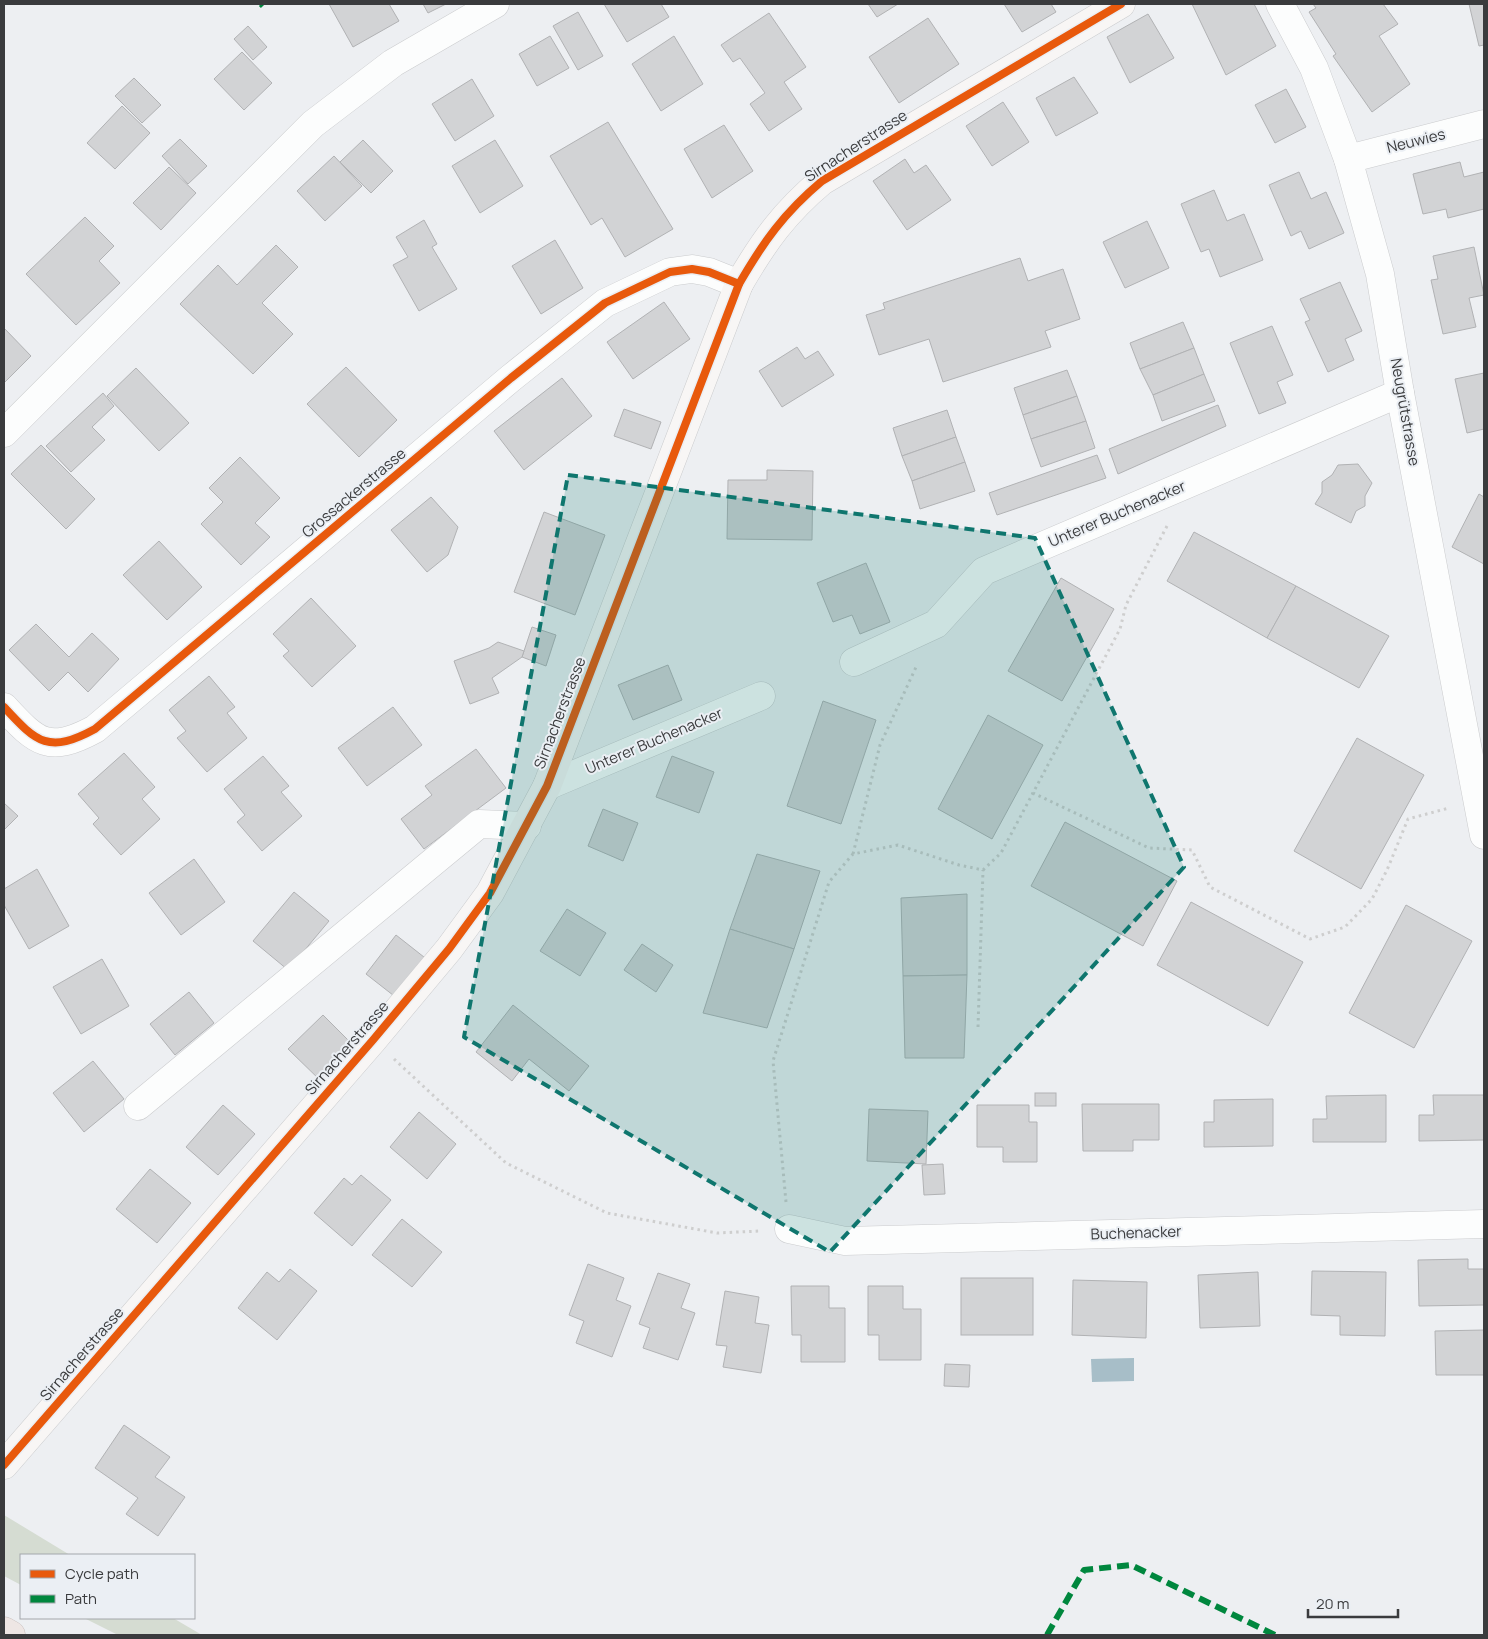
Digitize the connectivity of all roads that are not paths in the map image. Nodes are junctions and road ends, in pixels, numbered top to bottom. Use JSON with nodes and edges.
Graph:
{"nodes":[{"id":1,"x":496,"y":4,"type":"edge"},
{"id":2,"x":1280,"y":4,"type":"edge"},
{"id":3,"x":1106,"y":7,"type":"edge"},
{"id":4,"x":1484,"y":124,"type":"edge"},
{"id":5,"x":1348,"y":159,"type":"junction"},
{"id":6,"x":739,"y":284,"type":"junction"},
{"id":7,"x":1400,"y":393,"type":"junction"},
{"id":8,"x":4,"y":433,"type":"edge"},
{"id":9,"x":854,"y":662,"type":"dead end"},
{"id":10,"x":761,"y":696,"type":"dead end"},
{"id":11,"x":4,"y":707,"type":"edge"},
{"id":12,"x":547,"y":786,"type":"junction"},
{"id":13,"x":527,"y":826,"type":"junction"},
{"id":14,"x":1484,"y":835,"type":"edge"},
{"id":15,"x":138,"y":1106,"type":"dead end"},
{"id":16,"x":1484,"y":1224,"type":"edge"},
{"id":17,"x":789,"y":1229,"type":"road end"},
{"id":18,"x":4,"y":1466,"type":"edge"},
{"id":19,"x":4,"y":1631,"type":"edge"},
{"id":20,"x":11,"y":1635,"type":"edge"}],
"edges":[{"from":1,"to":8,"type":"street"},
{"from":2,"to":5,"type":"street","name":"Neugrütstrasse"},
{"from":3,"to":6,"type":"street","name":"Sirnacherstrasse"},
{"from":4,"to":5,"type":"street","name":"Neuwies"},
{"from":5,"to":7,"type":"street","name":"Neugrütstrasse"},
{"from":6,"to":11,"type":"street","name":"Grossackerstrasse"},
{"from":6,"to":12,"type":"street","name":"Sirnacherstrasse"},
{"from":7,"to":9,"type":"street","name":"Unterer Buchenacker"},
{"from":7,"to":14,"type":"street","name":"Neugrütstrasse"},
{"from":10,"to":12,"type":"street","name":"Unterer Buchenacker"},
{"from":12,"to":13,"type":"street","name":"Sirnacherstrasse"},
{"from":13,"to":15,"type":"street"},
{"from":13,"to":18,"type":"street","name":"Sirnacherstrasse"},
{"from":16,"to":17,"type":"street","name":"Buchenacker"},
{"from":19,"to":20,"type":"highway"}]}
